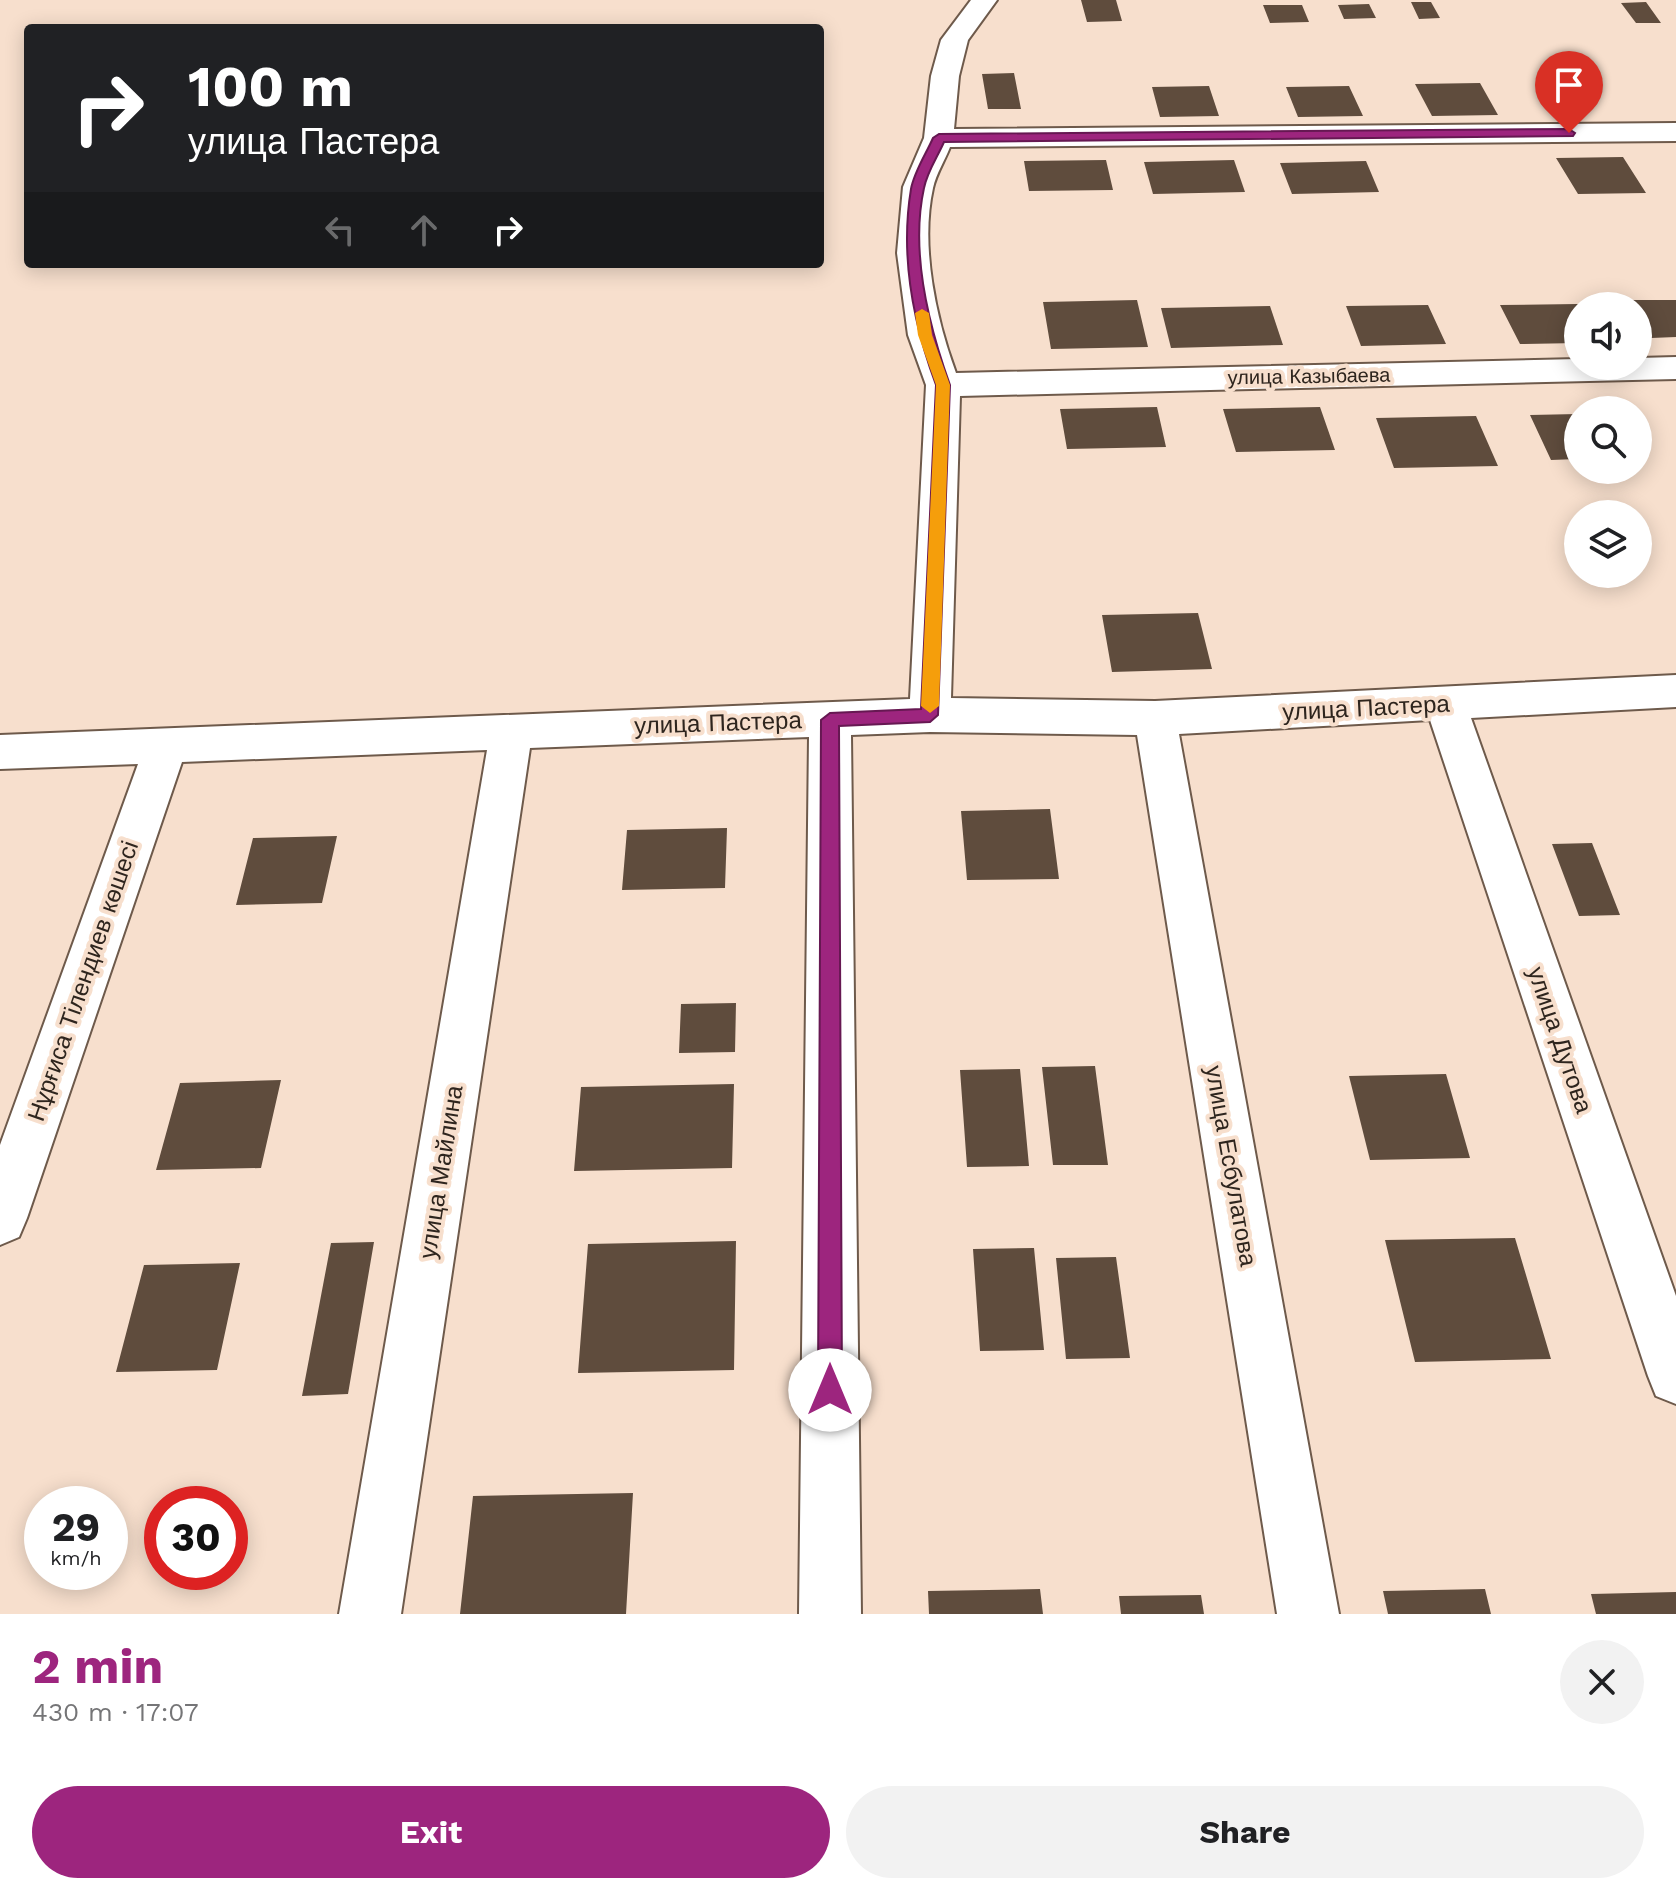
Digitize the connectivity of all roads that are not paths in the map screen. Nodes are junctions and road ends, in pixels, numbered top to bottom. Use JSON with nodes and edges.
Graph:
{"nodes":[{"id":1,"x":984,"y":0,"type":"edge"},
{"id":2,"x":1676,"y":132,"type":"edge"},
{"id":3,"x":939,"y":138,"type":"junction"},
{"id":4,"x":1676,"y":368,"type":"edge"},
{"id":5,"x":943,"y":385,"type":"junction"},
{"id":6,"x":1676,"y":691,"type":"edge"},
{"id":7,"x":1445,"y":704,"type":"junction"},
{"id":8,"x":930,"y":715,"type":"junction"},
{"id":9,"x":1155,"y":718,"type":"junction"},
{"id":10,"x":830,"y":720,"type":"junction"},
{"id":11,"x":512,"y":730,"type":"junction"},
{"id":12,"x":167,"y":744,"type":"junction"},
{"id":13,"x":0,"y":752,"type":"edge"},
{"id":14,"x":0,"y":1218,"type":"edge"},
{"id":15,"x":1676,"y":1376,"type":"edge"},
{"id":16,"x":370,"y":1614,"type":"edge"},
{"id":17,"x":830,"y":1614,"type":"edge"},
{"id":18,"x":1308,"y":1614,"type":"edge"}],
"edges":[{"from":1,"to":3,"type":"street"},
{"from":2,"to":3,"type":"street"},
{"from":3,"to":5,"type":"street"},
{"from":4,"to":5,"type":"street","name":"улица Казыбаева"},
{"from":5,"to":8,"type":"street"},
{"from":6,"to":7,"type":"street","name":"улица Пастера"},
{"from":7,"to":9,"type":"street","name":"улица Пастера"},
{"from":7,"to":15,"type":"street","name":"улица Дутова"},
{"from":8,"to":9,"type":"street","name":"улица Пастера"},
{"from":8,"to":10,"type":"street","name":"улица Пастера"},
{"from":9,"to":18,"type":"street","name":"улица Есбулатова"},
{"from":10,"to":11,"type":"street","name":"улица Пастера"},
{"from":10,"to":17,"type":"street"},
{"from":11,"to":12,"type":"street","name":"улица Пастера"},
{"from":11,"to":16,"type":"street","name":"улица Майлина"},
{"from":12,"to":13,"type":"street","name":"улица Пастера"},
{"from":12,"to":14,"type":"street","name":"Нұрғиса Тілендиев көшесі"}]}
